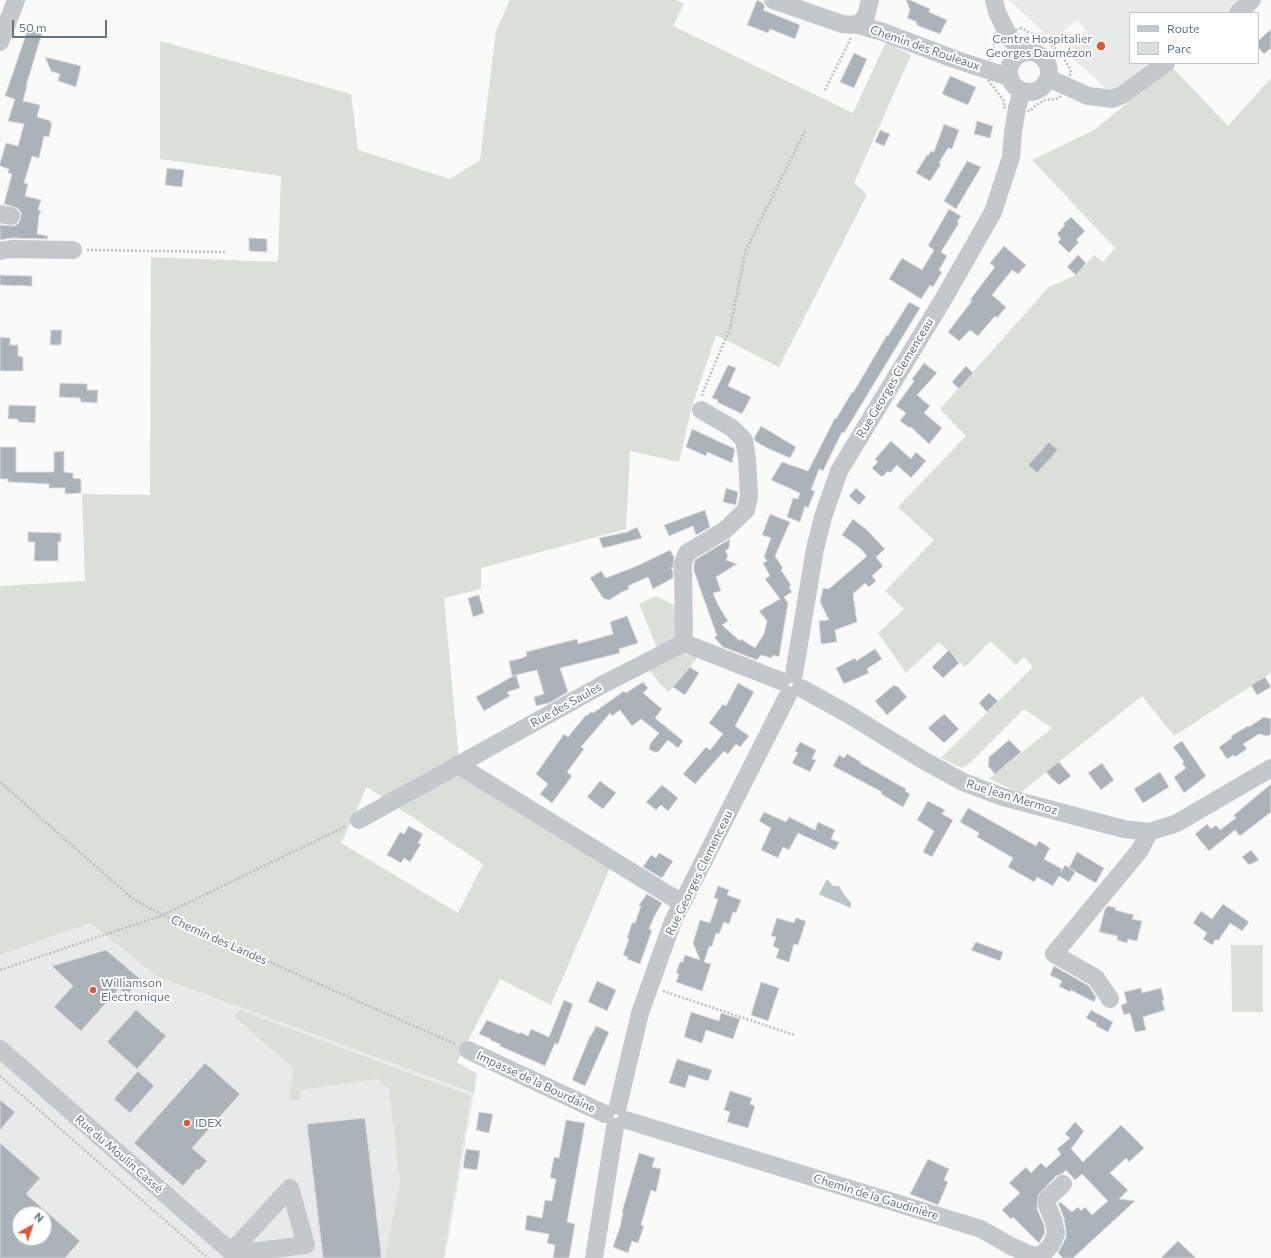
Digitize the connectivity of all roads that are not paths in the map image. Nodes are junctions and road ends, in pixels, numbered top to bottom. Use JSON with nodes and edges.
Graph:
{"nodes":[{"id":1,"x":16,"y":0,"type":"edge"},
{"id":2,"x":773,"y":0,"type":"edge"},
{"id":3,"x":870,"y":0,"type":"edge"},
{"id":4,"x":994,"y":0,"type":"edge"},
{"id":5,"x":1252,"y":0,"type":"edge"},
{"id":6,"x":1239,"y":12,"type":"edge"},
{"id":7,"x":858,"y":25,"type":"junction"},
{"id":8,"x":0,"y":42,"type":"edge"},
{"id":9,"x":1023,"y":53,"type":"junction"},
{"id":10,"x":1165,"y":64,"type":"edge"},
{"id":11,"x":1009,"y":77,"type":"junction"},
{"id":12,"x":1048,"y":78,"type":"junction"},
{"id":13,"x":1020,"y":99,"type":"junction"},
{"id":14,"x":73,"y":250,"type":"road end"},
{"id":15,"x":0,"y":251,"type":"edge"},
{"id":16,"x":701,"y":410,"type":"road end"},
{"id":17,"x":684,"y":643,"type":"junction"},
{"id":18,"x":791,"y":684,"type":"junction"},
{"id":19,"x":458,"y":765,"type":"junction"},
{"id":20,"x":1271,"y":768,"type":"edge"},
{"id":21,"x":359,"y":820,"type":"road end"},
{"id":22,"x":1149,"y":832,"type":"junction"},
{"id":23,"x":682,"y":903,"type":"junction"},
{"id":24,"x":1110,"y":999,"type":"dead end"},
{"id":25,"x":0,"y":1049,"type":"edge"},
{"id":26,"x":468,"y":1050,"type":"road end"},
{"id":27,"x":616,"y":1117,"type":"junction"},
{"id":28,"x":1063,"y":1184,"type":"dead end"},
{"id":29,"x":238,"y":1256,"type":"edge"},
{"id":30,"x":594,"y":1258,"type":"edge"}],
"edges":[{"from":1,"to":8,"type":"street"},
{"from":2,"to":7,"type":"street","name":"Chemin des Rouleaux"},
{"from":3,"to":7,"type":"street"},
{"from":4,"to":9,"type":"street"},
{"from":5,"to":6,"type":"street"},
{"from":7,"to":11,"type":"street","name":"Chemin des Rouleaux"},
{"from":9,"to":11,"type":"street"},
{"from":9,"to":12,"type":"street"},
{"from":10,"to":12,"type":"street"},
{"from":11,"to":13,"type":"street"},
{"from":12,"to":13,"type":"street"},
{"from":13,"to":18,"type":"street","name":"Rue Georges Clemenceau"},
{"from":14,"to":15,"type":"street"},
{"from":16,"to":17,"type":"street"},
{"from":17,"to":18,"type":"street"},
{"from":17,"to":19,"type":"street","name":"Rue des Saules"},
{"from":18,"to":22,"type":"street","name":"Rue Jean Mermoz"},
{"from":18,"to":23,"type":"street","name":"Rue Georges Clemenceau"},
{"from":19,"to":21,"type":"street","name":"Rue des Saules"},
{"from":19,"to":23,"type":"street"},
{"from":20,"to":22,"type":"street","name":"Rue Jean Mermoz"},
{"from":22,"to":24,"type":"street"},
{"from":23,"to":27,"type":"street","name":"Rue Georges Clemenceau"},
{"from":25,"to":29,"type":"street","name":"Rue du Moulin Cassé"},
{"from":26,"to":27,"type":"street","name":"Impasse de la Bourdaine"},
{"from":27,"to":28,"type":"street","name":"Chemin de la Gaudinière"},
{"from":27,"to":30,"type":"street","name":"Rue Georges Clemenceau"}]}
